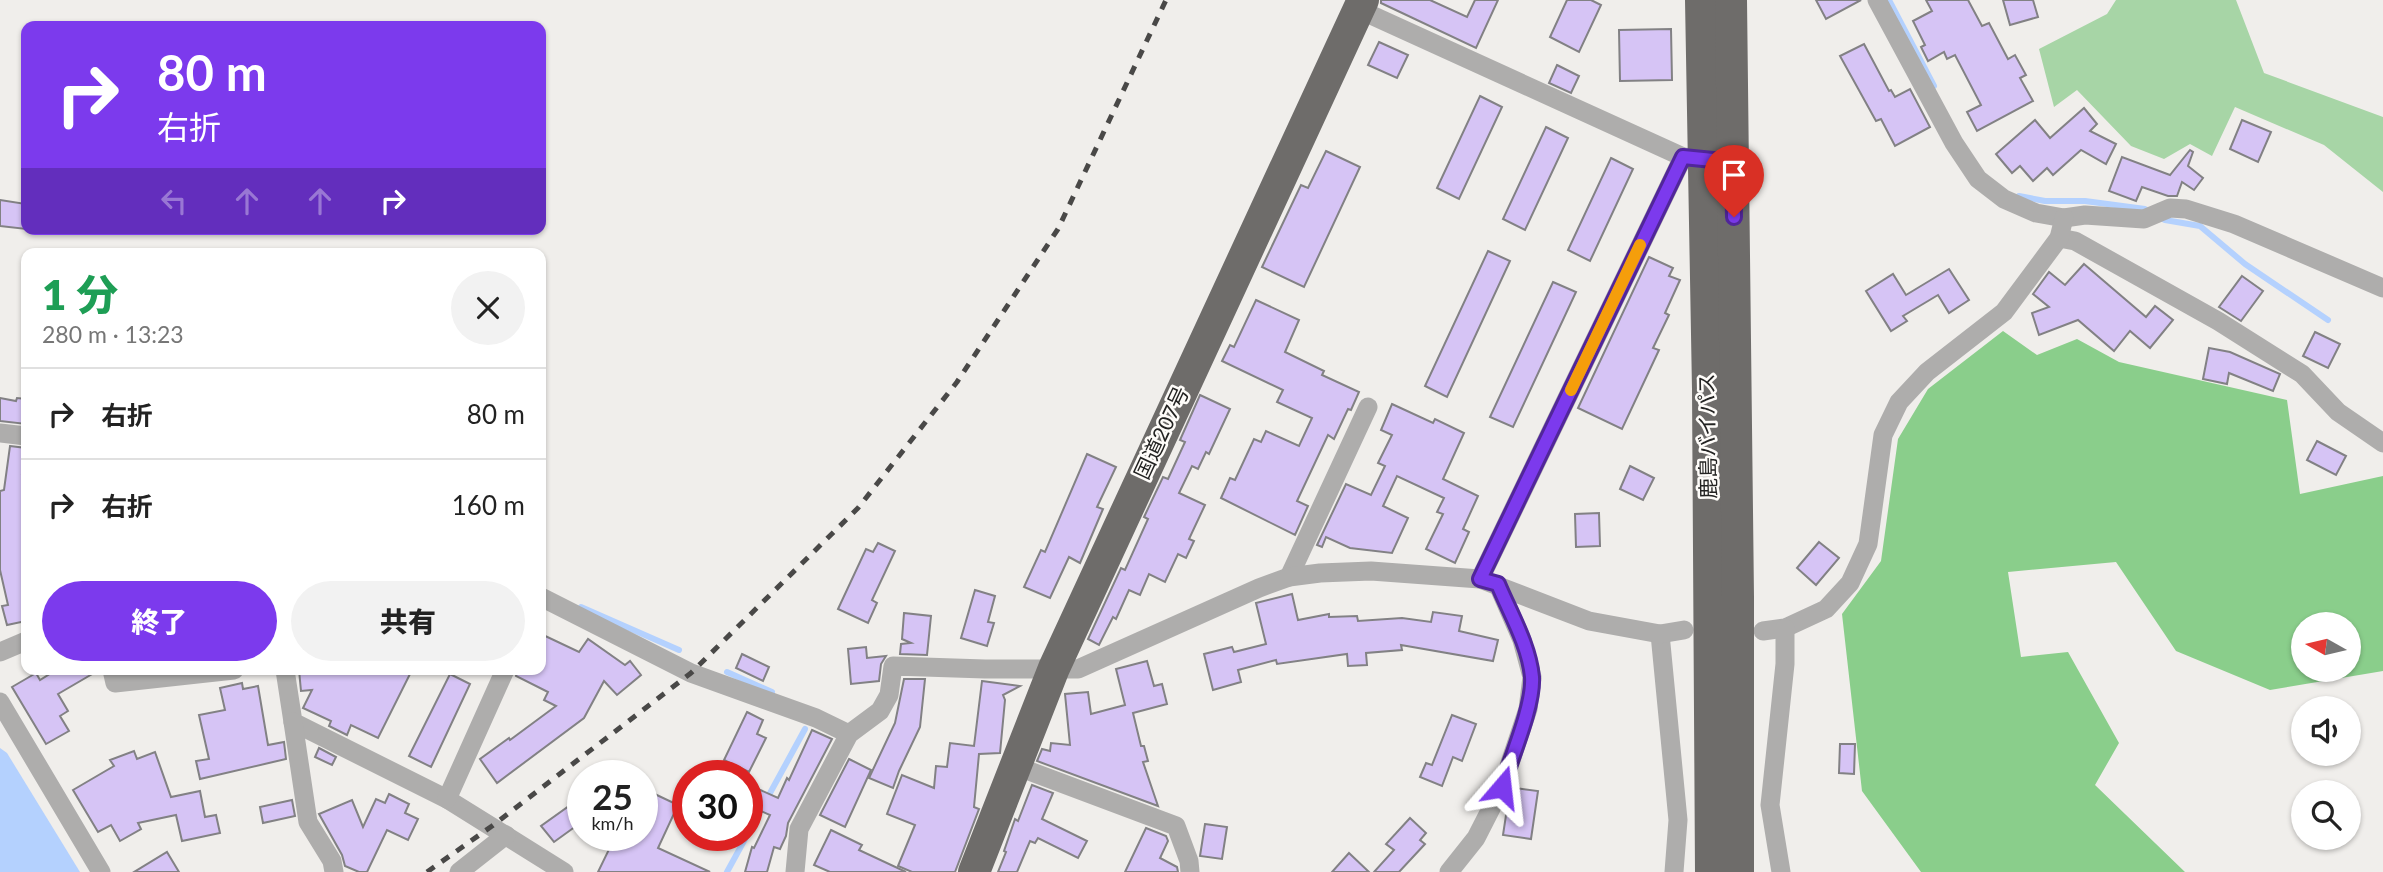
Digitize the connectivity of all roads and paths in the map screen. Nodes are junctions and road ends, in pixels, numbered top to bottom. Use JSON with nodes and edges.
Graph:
{"nodes":[{"id":1,"x":1701,"y":0,"type":"edge"},
{"id":2,"x":1877,"y":0,"type":"edge"},
{"id":3,"x":1735,"y":2,"type":"edge"},
{"id":4,"x":1361,"y":5,"type":"edge"},
{"id":5,"x":1706,"y":159,"type":"junction"},
{"id":6,"x":2064,"y":218,"type":"junction"},
{"id":7,"x":2059,"y":238,"type":"junction"},
{"id":8,"x":2383,"y":288,"type":"edge"},
{"id":9,"x":1368,"y":407,"type":"dead end"},
{"id":10,"x":0,"y":433,"type":"edge"},
{"id":11,"x":21,"y":435,"type":"edge"},
{"id":12,"x":2383,"y":443,"type":"edge"},
{"id":13,"x":1289,"y":578,"type":"junction"},
{"id":14,"x":1489,"y":582,"type":"junction"},
{"id":15,"x":546,"y":600,"type":"edge"},
{"id":16,"x":1785,"y":628,"type":"junction"},
{"id":17,"x":1684,"y":630,"type":"dead end"},
{"id":18,"x":1763,"y":631,"type":"dead end"},
{"id":19,"x":1660,"y":634,"type":"junction"},
{"id":20,"x":21,"y":643,"type":"edge"},
{"id":21,"x":0,"y":652,"type":"edge"},
{"id":22,"x":1055,"y":668,"type":"junction"},
{"id":23,"x":114,"y":675,"type":"edge"},
{"id":24,"x":189,"y":675,"type":"edge"},
{"id":25,"x":286,"y":675,"type":"edge"},
{"id":26,"x":503,"y":675,"type":"edge"},
{"id":27,"x":0,"y":702,"type":"edge"},
{"id":28,"x":293,"y":722,"type":"junction"},
{"id":29,"x":849,"y":734,"type":"junction"},
{"id":30,"x":1016,"y":766,"type":"junction"},
{"id":31,"x":447,"y":799,"type":"junction"},
{"id":32,"x":506,"y":835,"type":"junction"},
{"id":33,"x":101,"y":872,"type":"edge"},
{"id":34,"x":334,"y":872,"type":"edge"},
{"id":35,"x":460,"y":872,"type":"edge"},
{"id":36,"x":564,"y":872,"type":"edge"},
{"id":37,"x":795,"y":872,"type":"edge"},
{"id":38,"x":974,"y":872,"type":"edge"},
{"id":39,"x":1190,"y":872,"type":"edge"},
{"id":40,"x":1449,"y":872,"type":"edge"},
{"id":41,"x":1674,"y":872,"type":"edge"},
{"id":42,"x":1711,"y":872,"type":"edge"},
{"id":43,"x":1738,"y":872,"type":"edge"},
{"id":44,"x":1781,"y":872,"type":"edge"}],
"edges":[{"from":1,"to":5,"type":"highway","name":"鹿島バイパス"},
{"from":2,"to":6,"type":"street"},
{"from":3,"to":5,"type":"highway","name":"鹿島バイパス"},
{"from":4,"to":5,"type":"street"},
{"from":4,"to":22,"type":"highway","name":"国道207号"},
{"from":5,"to":14,"type":"street"},
{"from":5,"to":42,"type":"highway","name":"鹿島バイパス"},
{"from":5,"to":43,"type":"highway","name":"鹿島バイパス"},
{"from":6,"to":7,"type":"street"},
{"from":6,"to":8,"type":"street"},
{"from":7,"to":12,"type":"street"},
{"from":7,"to":16,"type":"street"},
{"from":9,"to":13,"type":"street"},
{"from":10,"to":11,"type":"street"},
{"from":13,"to":14,"type":"street"},
{"from":13,"to":22,"type":"street"},
{"from":14,"to":19,"type":"street"},
{"from":14,"to":40,"type":"street"},
{"from":15,"to":29,"type":"street"},
{"from":16,"to":18,"type":"street"},
{"from":16,"to":44,"type":"street"},
{"from":17,"to":19,"type":"street"},
{"from":19,"to":41,"type":"street"},
{"from":20,"to":21,"type":"street"},
{"from":22,"to":29,"type":"street"},
{"from":22,"to":30,"type":"highway","name":"国道207号"},
{"from":23,"to":24,"type":"street"},
{"from":25,"to":28,"type":"street"},
{"from":26,"to":31,"type":"street"},
{"from":27,"to":33,"type":"street"},
{"from":28,"to":31,"type":"street"},
{"from":28,"to":34,"type":"street"},
{"from":29,"to":37,"type":"street"},
{"from":30,"to":38,"type":"highway","name":"国道207号"},
{"from":30,"to":39,"type":"street"},
{"from":31,"to":32,"type":"street"},
{"from":32,"to":35,"type":"street"},
{"from":32,"to":36,"type":"street"}]}
